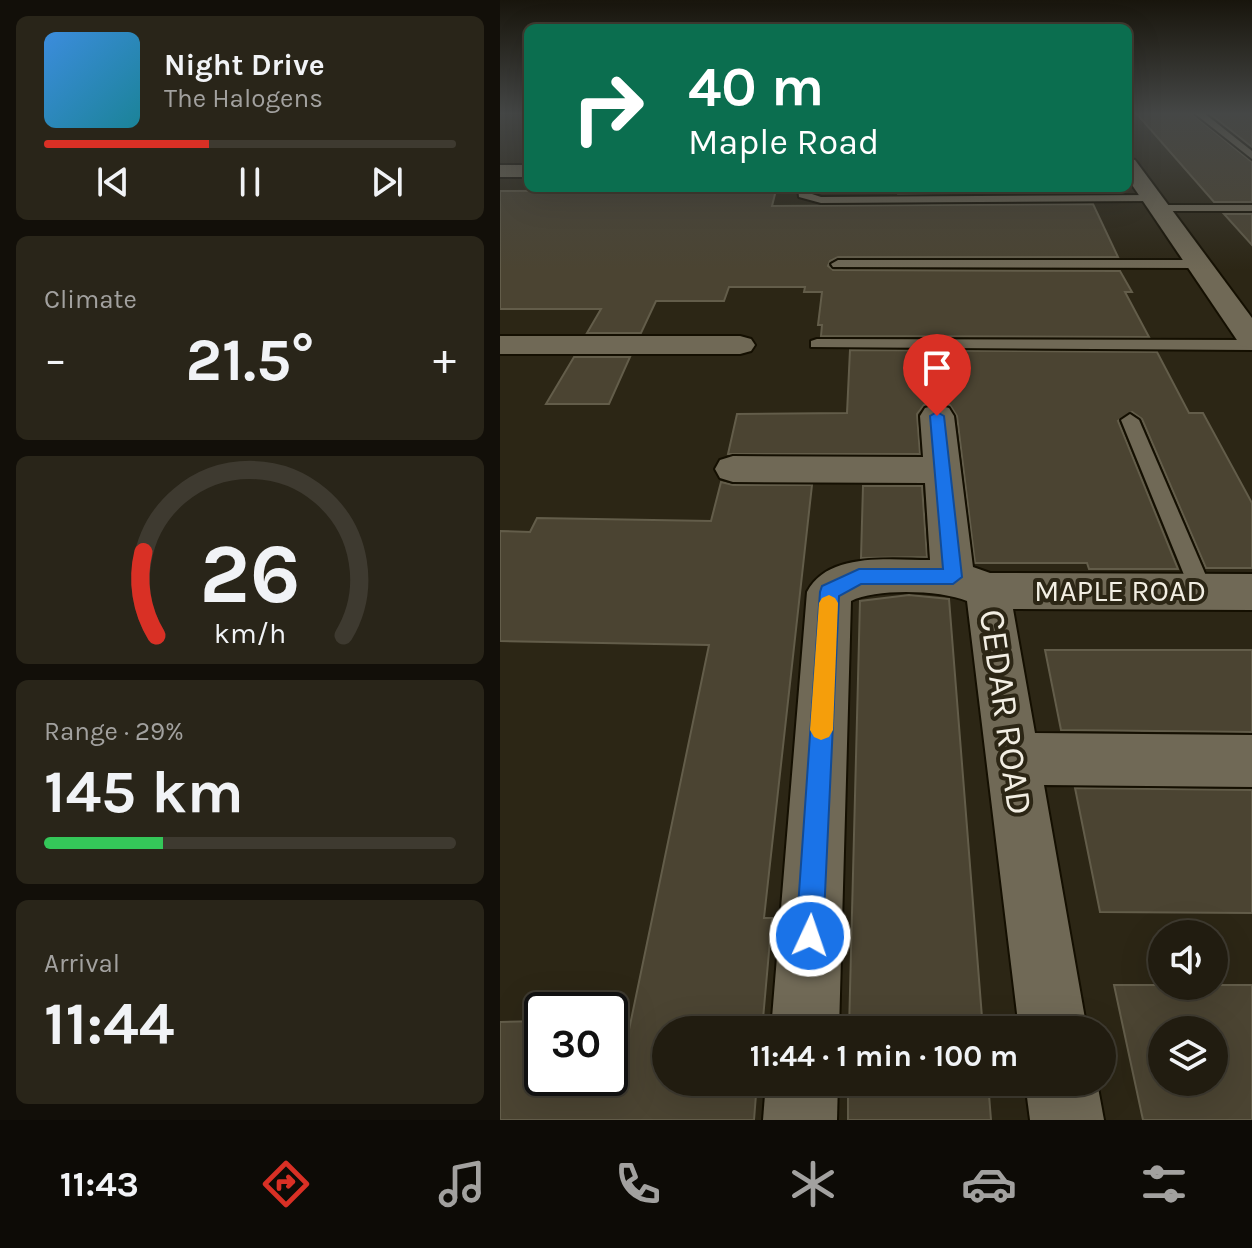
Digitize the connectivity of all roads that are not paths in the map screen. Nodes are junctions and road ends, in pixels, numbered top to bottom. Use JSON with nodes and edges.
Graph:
{"nodes":[{"id":1,"x":1132,"y":170,"type":"edge"},
{"id":2,"x":500,"y":171,"type":"edge"},
{"id":3,"x":524,"y":171,"type":"edge"},
{"id":4,"x":803,"y":192,"type":"edge"},
{"id":5,"x":1156,"y":203,"type":"junction"},
{"id":6,"x":1252,"y":208,"type":"edge"},
{"id":7,"x":838,"y":264,"type":"dead end"},
{"id":8,"x":1199,"y":264,"type":"junction"},
{"id":9,"x":1252,"y":342,"type":"edge"},
{"id":10,"x":817,"y":344,"type":"dead end"},
{"id":11,"x":500,"y":345,"type":"edge"},
{"id":12,"x":740,"y":345,"type":"dead end"},
{"id":13,"x":937,"y":416,"type":"dead end"},
{"id":14,"x":1130,"y":420,"type":"dead end"},
{"id":15,"x":733,"y":469,"type":"dead end"},
{"id":16,"x":942,"y":470,"type":"junction"},
{"id":17,"x":970,"y":584,"type":"junction"},
{"id":18,"x":1202,"y":592,"type":"junction"},
{"id":19,"x":1252,"y":592,"type":"edge"},
{"id":20,"x":1013,"y":759,"type":"junction"},
{"id":21,"x":1252,"y":761,"type":"edge"},
{"id":22,"x":806,"y":1016,"type":"edge"},
{"id":23,"x":1051,"y":1016,"type":"edge"},
{"id":24,"x":801,"y":1096,"type":"edge"},
{"id":25,"x":1063,"y":1096,"type":"edge"},
{"id":26,"x":800,"y":1120,"type":"edge"},
{"id":27,"x":1067,"y":1120,"type":"edge"}],
"edges":[{"from":1,"to":5,"type":"street"},
{"from":2,"to":3,"type":"street"},
{"from":4,"to":5,"type":"lane"},
{"from":5,"to":6,"type":"lane"},
{"from":5,"to":8,"type":"street"},
{"from":7,"to":8,"type":"lane"},
{"from":8,"to":9,"type":"street"},
{"from":9,"to":10,"type":"lane"},
{"from":11,"to":12,"type":"street"},
{"from":13,"to":16,"type":"street","name":"CEDAR ROAD"},
{"from":14,"to":18,"type":"lane"},
{"from":15,"to":16,"type":"street"},
{"from":16,"to":17,"type":"street","name":"CEDAR ROAD"},
{"from":17,"to":18,"type":"street","name":"MAPLE ROAD"},
{"from":17,"to":20,"type":"street","name":"CEDAR ROAD"},
{"from":17,"to":22,"type":"street","name":"MAPLE ROAD"},
{"from":18,"to":19,"type":"street","name":"MAPLE ROAD"},
{"from":20,"to":21,"type":"street"},
{"from":20,"to":23,"type":"street","name":"CEDAR ROAD"},
{"from":24,"to":26,"type":"street"},
{"from":25,"to":27,"type":"street"}]}
